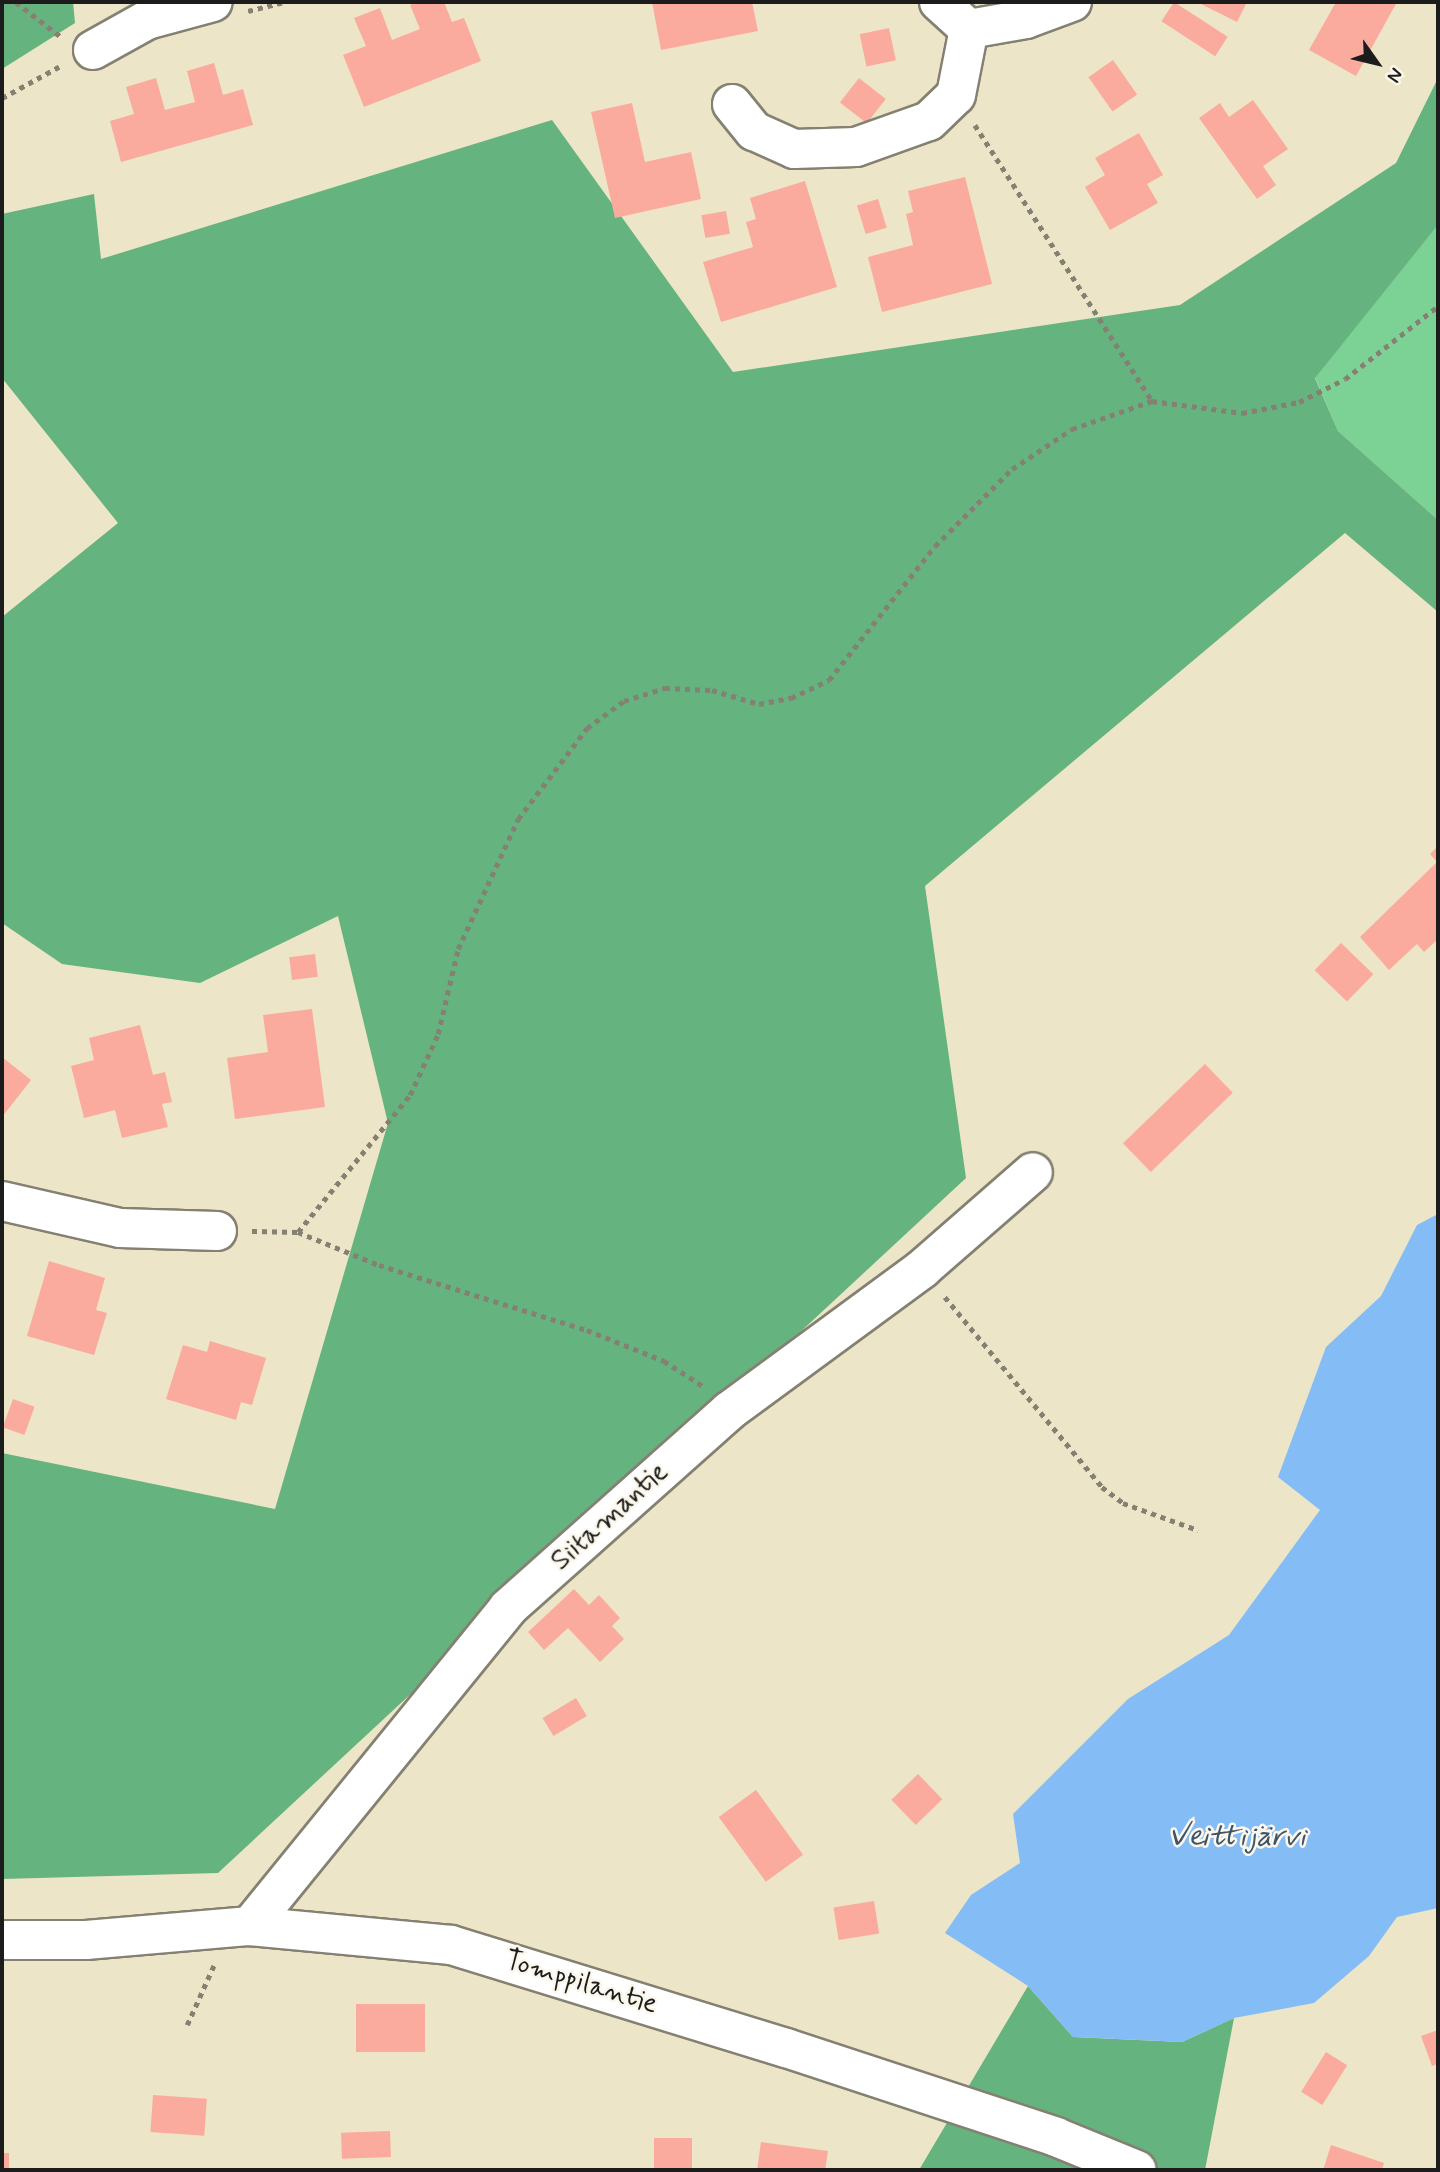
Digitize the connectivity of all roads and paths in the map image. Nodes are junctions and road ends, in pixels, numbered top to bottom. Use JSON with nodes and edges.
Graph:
{"nodes":[{"id":1,"x":16,"y":2,"type":"edge"},
{"id":2,"x":213,"y":2,"type":"edge"},
{"id":3,"x":939,"y":2,"type":"edge"},
{"id":4,"x":1072,"y":2,"type":"edge"},
{"id":5,"x":969,"y":29,"type":"junction"},
{"id":6,"x":93,"y":50,"type":"junction"},
{"id":7,"x":956,"y":95,"type":"junction"},
{"id":8,"x":2,"y":98,"type":"edge"},
{"id":9,"x":732,"y":104,"type":"dead end"},
{"id":10,"x":1438,"y":306,"type":"edge"},
{"id":11,"x":1153,"y":401,"type":"junction"},
{"id":12,"x":1033,"y":1172,"type":"dead end"},
{"id":13,"x":2,"y":1201,"type":"edge"},
{"id":14,"x":217,"y":1231,"type":"joint"},
{"id":15,"x":298,"y":1232,"type":"junction"},
{"id":16,"x":922,"y":1269,"type":"junction"},
{"id":17,"x":729,"y":1412,"type":"junction"},
{"id":18,"x":1198,"y":1530,"type":"dead end"},
{"id":19,"x":242,"y":1926,"type":"junction"},
{"id":20,"x":2,"y":1940,"type":"edge"},
{"id":21,"x":187,"y":2025,"type":"dead end"},
{"id":22,"x":1137,"y":2170,"type":"edge"}],
"edges":[{"from":1,"to":6,"type":"path"},
{"from":2,"to":6,"type":"street"},
{"from":3,"to":5,"type":"street"},
{"from":4,"to":5,"type":"street"},
{"from":5,"to":7,"type":"street"},
{"from":6,"to":8,"type":"path"},
{"from":7,"to":9,"type":"street"},
{"from":7,"to":11,"type":"path"},
{"from":10,"to":11,"type":"path"},
{"from":11,"to":15,"type":"path"},
{"from":12,"to":16,"type":"street","name":"Siitamantie"},
{"from":13,"to":14,"type":"street"},
{"from":14,"to":15,"type":"path"},
{"from":15,"to":17,"type":"path"},
{"from":16,"to":17,"type":"street","name":"Siitamantie"},
{"from":16,"to":18,"type":"path"},
{"from":17,"to":19,"type":"street","name":"Siitamantie"},
{"from":19,"to":20,"type":"street","name":"Tomppilantie"},
{"from":19,"to":21,"type":"path"},
{"from":19,"to":22,"type":"street","name":"Tomppilantie"}]}
